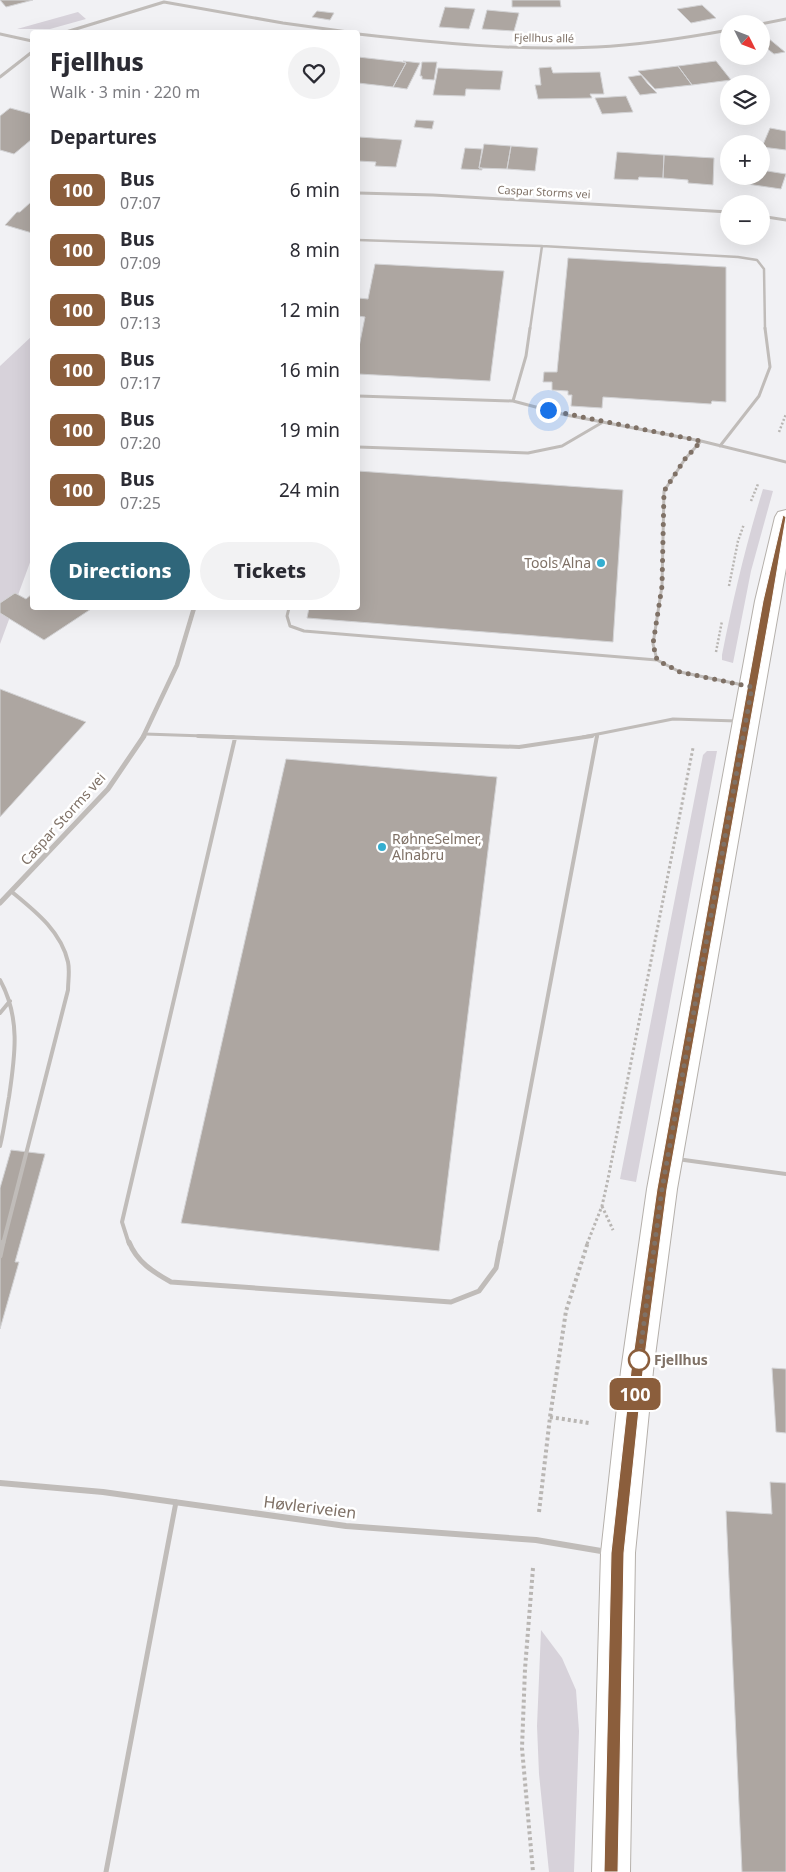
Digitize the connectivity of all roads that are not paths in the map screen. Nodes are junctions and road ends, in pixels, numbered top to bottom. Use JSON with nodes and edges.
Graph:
{"nodes":[{"id":1,"x":166,"y":1,"type":"edge"},
{"id":2,"x":786,"y":19,"type":"edge"},
{"id":3,"x":770,"y":22,"type":"edge"},
{"id":4,"x":72,"y":30,"type":"edge"},
{"id":5,"x":333,"y":30,"type":"edge"},
{"id":6,"x":720,"y":31,"type":"edge"},
{"id":7,"x":0,"y":34,"type":"edge"},
{"id":8,"x":360,"y":34,"type":"edge"},
{"id":9,"x":30,"y":41,"type":"edge"},
{"id":10,"x":30,"y":54,"type":"edge"},
{"id":11,"x":0,"y":77,"type":"edge"},
{"id":12,"x":360,"y":193,"type":"edge"},
{"id":13,"x":720,"y":211,"type":"edge"},
{"id":14,"x":770,"y":217,"type":"edge"},
{"id":15,"x":786,"y":220,"type":"edge"},
{"id":16,"x":360,"y":240,"type":"edge"},
{"id":17,"x":542,"y":246,"type":"junction"},
{"id":18,"x":360,"y":396,"type":"edge"},
{"id":19,"x":513,"y":401,"type":"junction"},
{"id":20,"x":603,"y":422,"type":"junction"},
{"id":21,"x":701,"y":441,"type":"junction"},
{"id":22,"x":720,"y":446,"type":"junction"},
{"id":23,"x":360,"y":447,"type":"edge"},
{"id":24,"x":786,"y":462,"type":"edge"},
{"id":25,"x":786,"y":517,"type":"edge"},
{"id":26,"x":193,"y":610,"type":"edge"},
{"id":27,"x":288,"y":610,"type":"edge"},
{"id":28,"x":657,"y":660,"type":"junction"},
{"id":29,"x":752,"y":687,"type":"junction"},
{"id":30,"x":746,"y":721,"type":"junction"},
{"id":31,"x":144,"y":734,"type":"junction"},
{"id":32,"x":597,"y":735,"type":"junction"},
{"id":33,"x":235,"y":738,"type":"junction"},
{"id":34,"x":12,"y":892,"type":"junction"},
{"id":35,"x":0,"y":903,"type":"edge"},
{"id":36,"x":0,"y":980,"type":"edge"},
{"id":37,"x":10,"y":1001,"type":"junction"},
{"id":38,"x":0,"y":1013,"type":"edge"},
{"id":39,"x":0,"y":1146,"type":"edge"},
{"id":40,"x":668,"y":1158,"type":"junction"},
{"id":41,"x":786,"y":1174,"type":"edge"},
{"id":42,"x":0,"y":1256,"type":"edge"},
{"id":43,"x":0,"y":1482,"type":"edge"},
{"id":44,"x":176,"y":1502,"type":"junction"},
{"id":45,"x":618,"y":1553,"type":"junction"},
{"id":46,"x":106,"y":1872,"type":"edge"},
{"id":47,"x":611,"y":1872,"type":"edge"}],
"edges":[{"from":1,"to":4,"type":"street"},
{"from":1,"to":5,"type":"street"},
{"from":2,"to":3,"type":"street"},
{"from":6,"to":8,"type":"street","name":"Fjellhus allé"},
{"from":7,"to":9,"type":"street"},
{"from":10,"to":11,"type":"street"},
{"from":12,"to":13,"type":"street","name":"Caspar Storms vei"},
{"from":14,"to":15,"type":"street"},
{"from":16,"to":17,"type":"lane"},
{"from":17,"to":19,"type":"lane"},
{"from":17,"to":22,"type":"lane"},
{"from":18,"to":19,"type":"lane"},
{"from":19,"to":20,"type":"lane"},
{"from":20,"to":21,"type":"lane"},
{"from":20,"to":23,"type":"lane"},
{"from":21,"to":22,"type":"lane"},
{"from":21,"to":28,"type":"lane"},
{"from":22,"to":24,"type":"lane"},
{"from":25,"to":29,"type":"street"},
{"from":26,"to":31,"type":"street","name":"Caspar Storms vei"},
{"from":27,"to":28,"type":"lane"},
{"from":28,"to":29,"type":"lane"},
{"from":29,"to":30,"type":"street"},
{"from":30,"to":32,"type":"lane"},
{"from":30,"to":40,"type":"street"},
{"from":31,"to":33,"type":"lane"},
{"from":31,"to":34,"type":"street","name":"Caspar Storms vei"},
{"from":32,"to":33,"type":"lane"},
{"from":32,"to":33,"type":"lane"},
{"from":34,"to":35,"type":"street","name":"Caspar Storms vei"},
{"from":34,"to":42,"type":"lane"},
{"from":36,"to":37,"type":"lane"},
{"from":37,"to":38,"type":"lane"},
{"from":37,"to":39,"type":"lane"},
{"from":40,"to":41,"type":"lane"},
{"from":40,"to":45,"type":"street"},
{"from":43,"to":44,"type":"street","name":"Høvleriveien"},
{"from":44,"to":45,"type":"street","name":"Høvleriveien"},
{"from":44,"to":46,"type":"lane"},
{"from":45,"to":47,"type":"street"}]}
